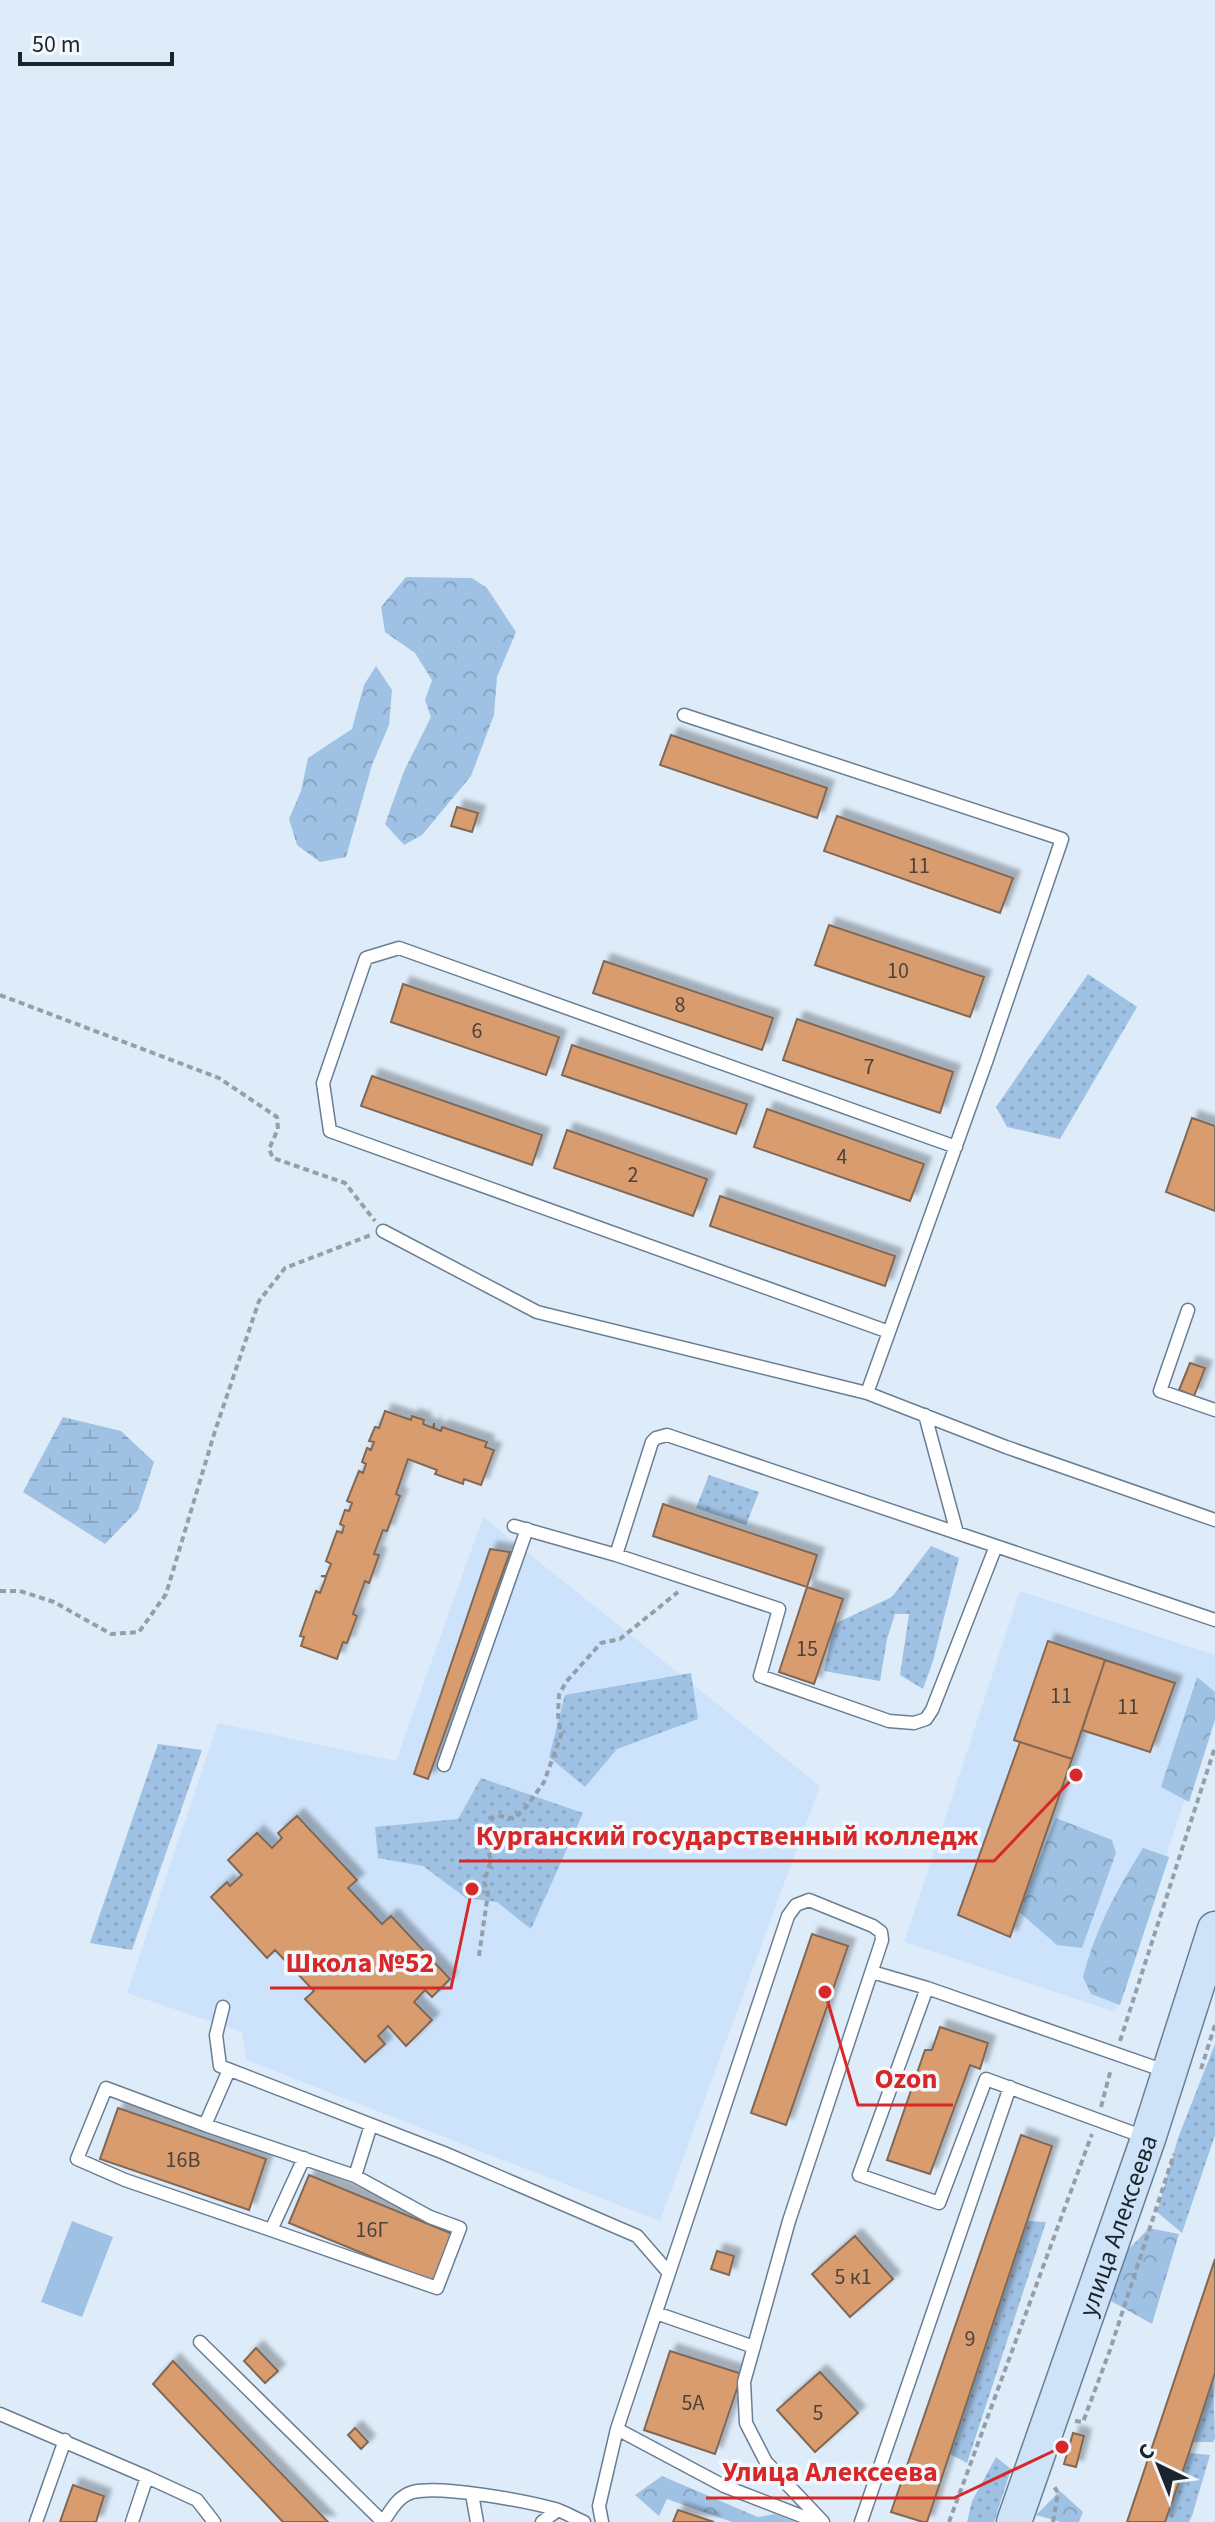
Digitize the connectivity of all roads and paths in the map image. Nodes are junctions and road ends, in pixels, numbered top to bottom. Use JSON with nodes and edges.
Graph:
{"nodes":[{"id":1,"x":684,"y":715,"type":"dead end"},
{"id":2,"x":0,"y":995,"type":"edge"},
{"id":3,"x":956,"y":1147,"type":"junction"},
{"id":4,"x":383,"y":1231,"type":"junction"},
{"id":5,"x":1188,"y":1310,"type":"dead end"},
{"id":6,"x":889,"y":1332,"type":"junction"},
{"id":7,"x":867,"y":1393,"type":"junction"},
{"id":8,"x":1215,"y":1410,"type":"edge"},
{"id":9,"x":925,"y":1415,"type":"junction"},
{"id":10,"x":1215,"y":1520,"type":"edge"},
{"id":11,"x":957,"y":1533,"type":"junction"},
{"id":12,"x":996,"y":1546,"type":"junction"},
{"id":13,"x":616,"y":1555,"type":"junction"},
{"id":14,"x":686,"y":1585,"type":"dead end"},
{"id":15,"x":0,"y":1591,"type":"edge"},
{"id":16,"x":1215,"y":1620,"type":"edge"},
{"id":17,"x":1215,"y":1747,"type":"edge"},
{"id":18,"x":444,"y":1765,"type":"dead end"},
{"id":19,"x":1215,"y":1929,"type":"edge"},
{"id":20,"x":479,"y":1956,"type":"dead end"},
{"id":21,"x":1208,"y":1969,"type":"edge"},
{"id":22,"x":872,"y":1972,"type":"junction"},
{"id":23,"x":927,"y":1988,"type":"junction"},
{"id":24,"x":223,"y":2007,"type":"dead end"},
{"id":25,"x":1215,"y":2025,"type":"edge"},
{"id":26,"x":1116,"y":2054,"type":"junction"},
{"id":27,"x":229,"y":2070,"type":"junction"},
{"id":28,"x":1184,"y":2071,"type":"junction"},
{"id":29,"x":1010,"y":2087,"type":"junction"},
{"id":30,"x":1097,"y":2120,"type":"junction"},
{"id":31,"x":205,"y":2125,"type":"junction"},
{"id":32,"x":371,"y":2125,"type":"junction"},
{"id":33,"x":1163,"y":2141,"type":"junction"},
{"id":34,"x":304,"y":2158,"type":"junction"},
{"id":35,"x":355,"y":2176,"type":"junction"},
{"id":36,"x":271,"y":2230,"type":"junction"},
{"id":37,"x":669,"y":2273,"type":"junction"},
{"id":38,"x":656,"y":2313,"type":"junction"},
{"id":39,"x":200,"y":2342,"type":"dead end"},
{"id":40,"x":754,"y":2347,"type":"junction"},
{"id":41,"x":0,"y":2414,"type":"edge"},
{"id":42,"x":1071,"y":2421,"type":"dead end"},
{"id":43,"x":617,"y":2429,"type":"junction"},
{"id":44,"x":65,"y":2440,"type":"junction"},
{"id":45,"x":147,"y":2477,"type":"junction"},
{"id":46,"x":1052,"y":2484,"type":"dead end"},
{"id":47,"x":472,"y":2494,"type":"junction"},
{"id":48,"x":558,"y":2510,"type":"junction"},
{"id":49,"x":1020,"y":2520,"type":"edge"},
{"id":50,"x":36,"y":2522,"type":"edge"},
{"id":51,"x":132,"y":2522,"type":"edge"},
{"id":52,"x":214,"y":2522,"type":"edge"},
{"id":53,"x":383,"y":2522,"type":"edge"},
{"id":54,"x":477,"y":2522,"type":"edge"},
{"id":55,"x":542,"y":2522,"type":"edge"},
{"id":56,"x":584,"y":2522,"type":"edge"},
{"id":57,"x":602,"y":2522,"type":"edge"},
{"id":58,"x":820,"y":2522,"type":"edge"},
{"id":59,"x":861,"y":2522,"type":"edge"},
{"id":60,"x":949,"y":2522,"type":"edge"},
{"id":61,"x":1053,"y":2522,"type":"edge"}],
"edges":[{"from":1,"to":3,"type":"lane"},
{"from":2,"to":4,"type":"path"},
{"from":3,"to":6,"type":"lane"},
{"from":3,"to":6,"type":"lane"},
{"from":4,"to":7,"type":"lane"},
{"from":4,"to":15,"type":"path"},
{"from":5,"to":8,"type":"lane"},
{"from":6,"to":7,"type":"lane"},
{"from":7,"to":9,"type":"lane"},
{"from":9,"to":10,"type":"lane"},
{"from":9,"to":11,"type":"lane"},
{"from":11,"to":12,"type":"lane"},
{"from":11,"to":13,"type":"lane"},
{"from":12,"to":13,"type":"lane"},
{"from":12,"to":16,"type":"lane"},
{"from":13,"to":18,"type":"lane"},
{"from":14,"to":20,"type":"path"},
{"from":17,"to":26,"type":"path"},
{"from":19,"to":21,"type":"street","name":"улица Алексеева"},
{"from":21,"to":28,"type":"street","name":"улица Алексеева"},
{"from":22,"to":23,"type":"lane"},
{"from":22,"to":37,"type":"lane"},
{"from":22,"to":40,"type":"lane"},
{"from":23,"to":26,"type":"lane"},
{"from":23,"to":29,"type":"lane"},
{"from":24,"to":27,"type":"lane"},
{"from":25,"to":28,"type":"path"},
{"from":26,"to":28,"type":"lane"},
{"from":26,"to":30,"type":"path"},
{"from":27,"to":31,"type":"lane"},
{"from":27,"to":32,"type":"lane"},
{"from":28,"to":33,"type":"street","name":"улица Алексеева"},
{"from":29,"to":30,"type":"lane"},
{"from":29,"to":59,"type":"lane"},
{"from":30,"to":33,"type":"lane"},
{"from":30,"to":60,"type":"path"},
{"from":31,"to":34,"type":"lane"},
{"from":31,"to":36,"type":"lane"},
{"from":32,"to":35,"type":"lane"},
{"from":32,"to":37,"type":"lane"},
{"from":33,"to":42,"type":"path"},
{"from":33,"to":49,"type":"street","name":"улица Алексеева"},
{"from":34,"to":35,"type":"lane"},
{"from":34,"to":36,"type":"lane"},
{"from":35,"to":36,"type":"lane"},
{"from":37,"to":38,"type":"lane"},
{"from":38,"to":40,"type":"lane"},
{"from":38,"to":43,"type":"lane"},
{"from":39,"to":53,"type":"lane"},
{"from":40,"to":58,"type":"lane"},
{"from":41,"to":44,"type":"lane"},
{"from":43,"to":57,"type":"lane"},
{"from":43,"to":58,"type":"lane"},
{"from":44,"to":45,"type":"lane"},
{"from":44,"to":50,"type":"lane"},
{"from":45,"to":51,"type":"lane"},
{"from":45,"to":52,"type":"lane"},
{"from":46,"to":61,"type":"path"},
{"from":47,"to":48,"type":"lane"},
{"from":47,"to":53,"type":"lane"},
{"from":47,"to":54,"type":"lane"},
{"from":48,"to":55,"type":"lane"},
{"from":48,"to":56,"type":"lane"}]}
